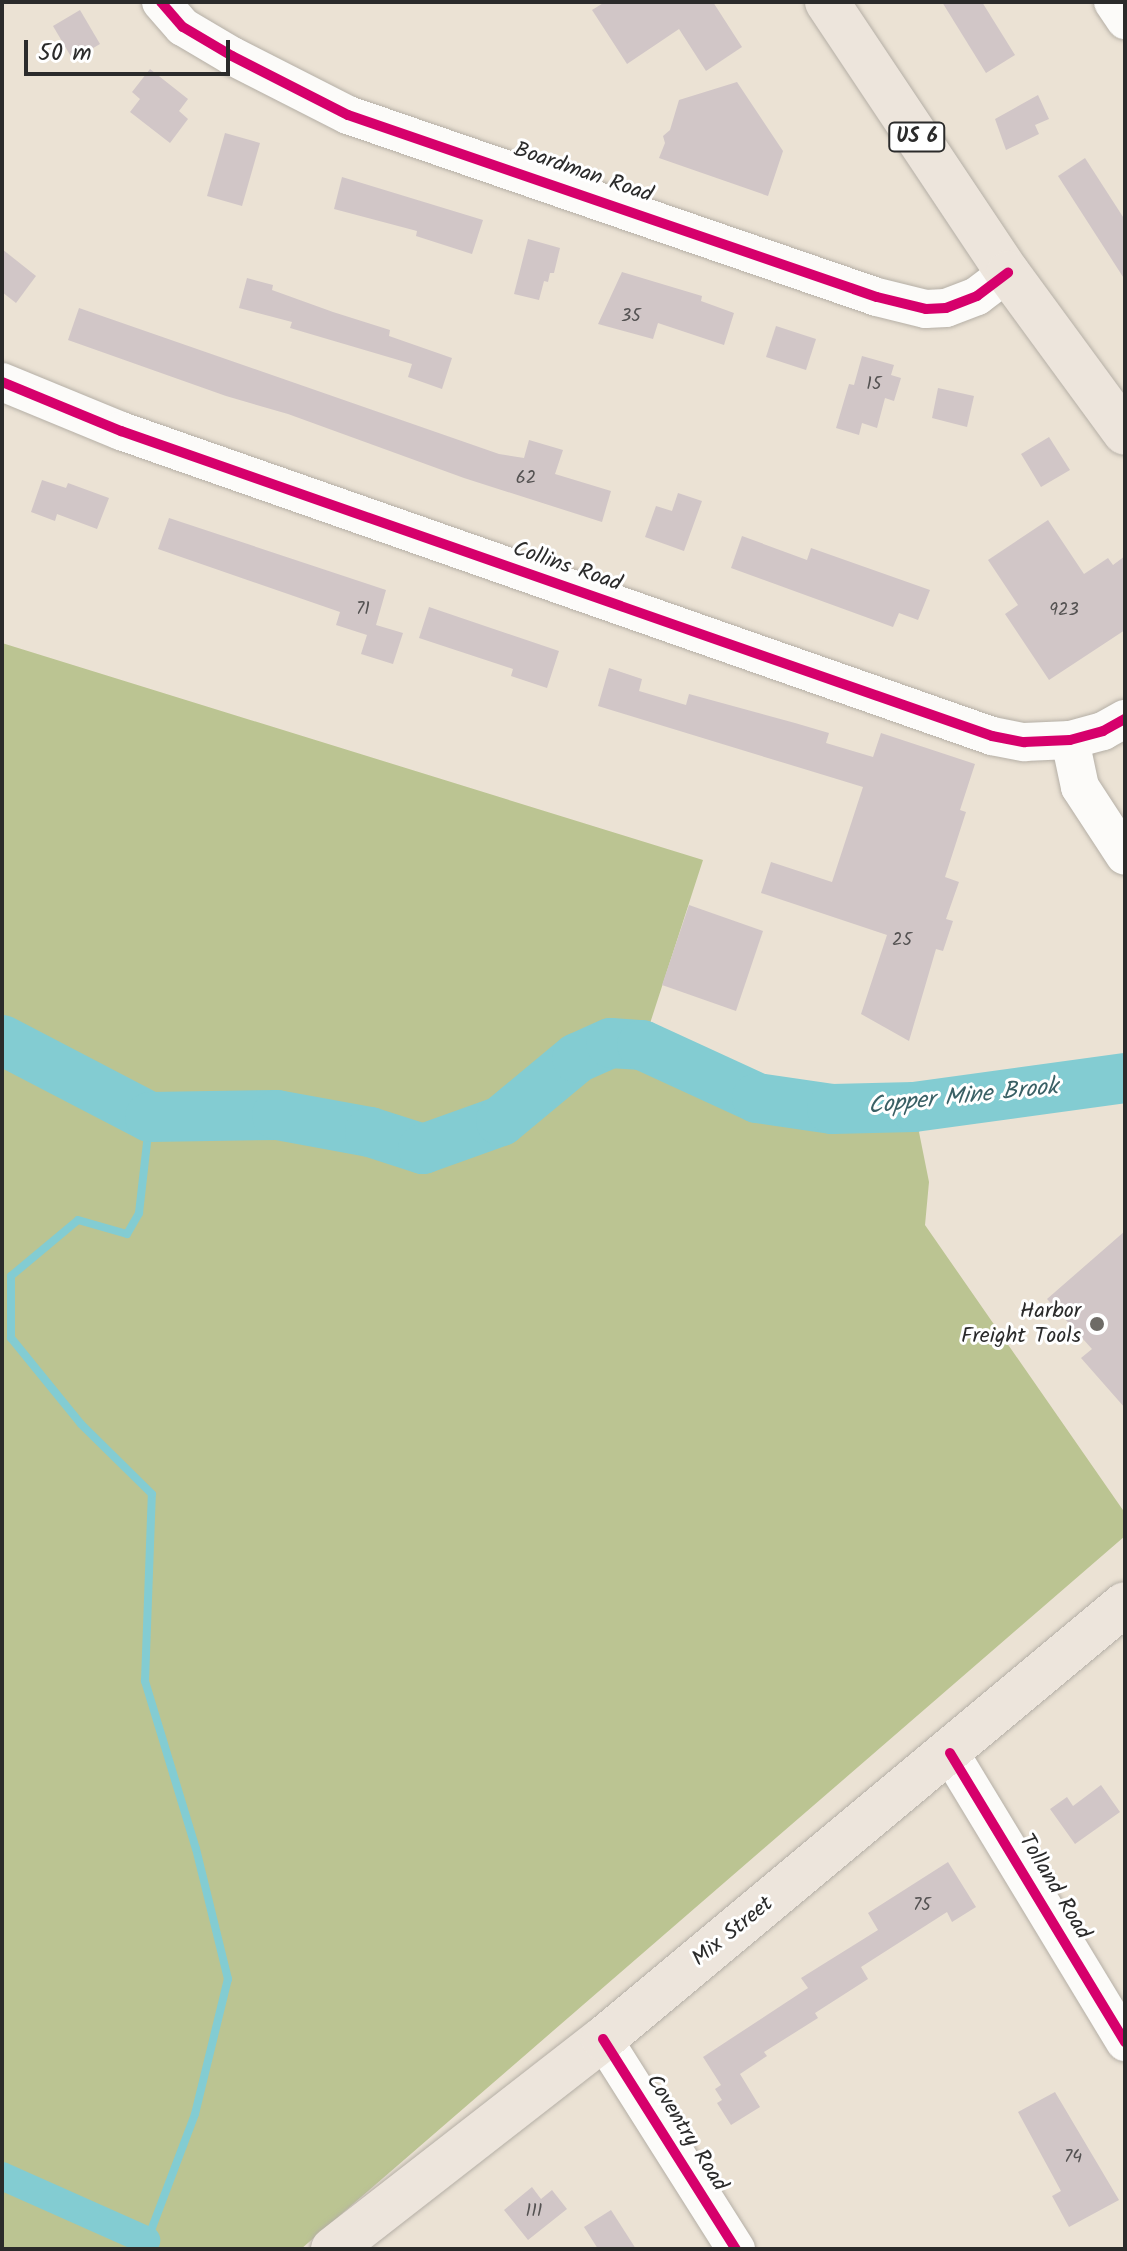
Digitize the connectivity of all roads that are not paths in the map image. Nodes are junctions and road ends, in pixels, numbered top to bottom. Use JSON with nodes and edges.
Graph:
{"nodes":[{"id":1,"x":161,"y":2,"type":"edge"},
{"id":2,"x":827,"y":2,"type":"edge"},
{"id":3,"x":1113,"y":2,"type":"edge"},
{"id":4,"x":1125,"y":20,"type":"edge"},
{"id":5,"x":1008,"y":273,"type":"junction"},
{"id":6,"x":2,"y":382,"type":"edge"},
{"id":7,"x":1124,"y":429,"type":"edge"},
{"id":8,"x":1125,"y":719,"type":"edge"},
{"id":9,"x":1070,"y":740,"type":"junction"},
{"id":10,"x":1125,"y":856,"type":"edge"},
{"id":11,"x":1125,"y":1604,"type":"edge"},
{"id":12,"x":950,"y":1753,"type":"junction"},
{"id":13,"x":603,"y":2039,"type":"junction"},
{"id":14,"x":1125,"y":2042,"type":"edge"},
{"id":15,"x":333,"y":2249,"type":"edge"},
{"id":16,"x":736,"y":2249,"type":"edge"}],
"edges":[{"from":1,"to":5,"type":"street","name":"Boardman Road"},
{"from":2,"to":5,"type":"main road","number":"US 6"},
{"from":3,"to":4,"type":"street"},
{"from":5,"to":7,"type":"main road","number":"US 6"},
{"from":6,"to":9,"type":"street","name":"Collins Road"},
{"from":8,"to":9,"type":"street","name":"Collins Road"},
{"from":9,"to":10,"type":"street"},
{"from":11,"to":12,"type":"main road","name":"Mix Street"},
{"from":12,"to":13,"type":"main road","name":"Mix Street"},
{"from":12,"to":14,"type":"street","name":"Tolland Road"},
{"from":13,"to":15,"type":"main road","name":"Mix Street"},
{"from":13,"to":16,"type":"street","name":"Coventry Road"}]}
